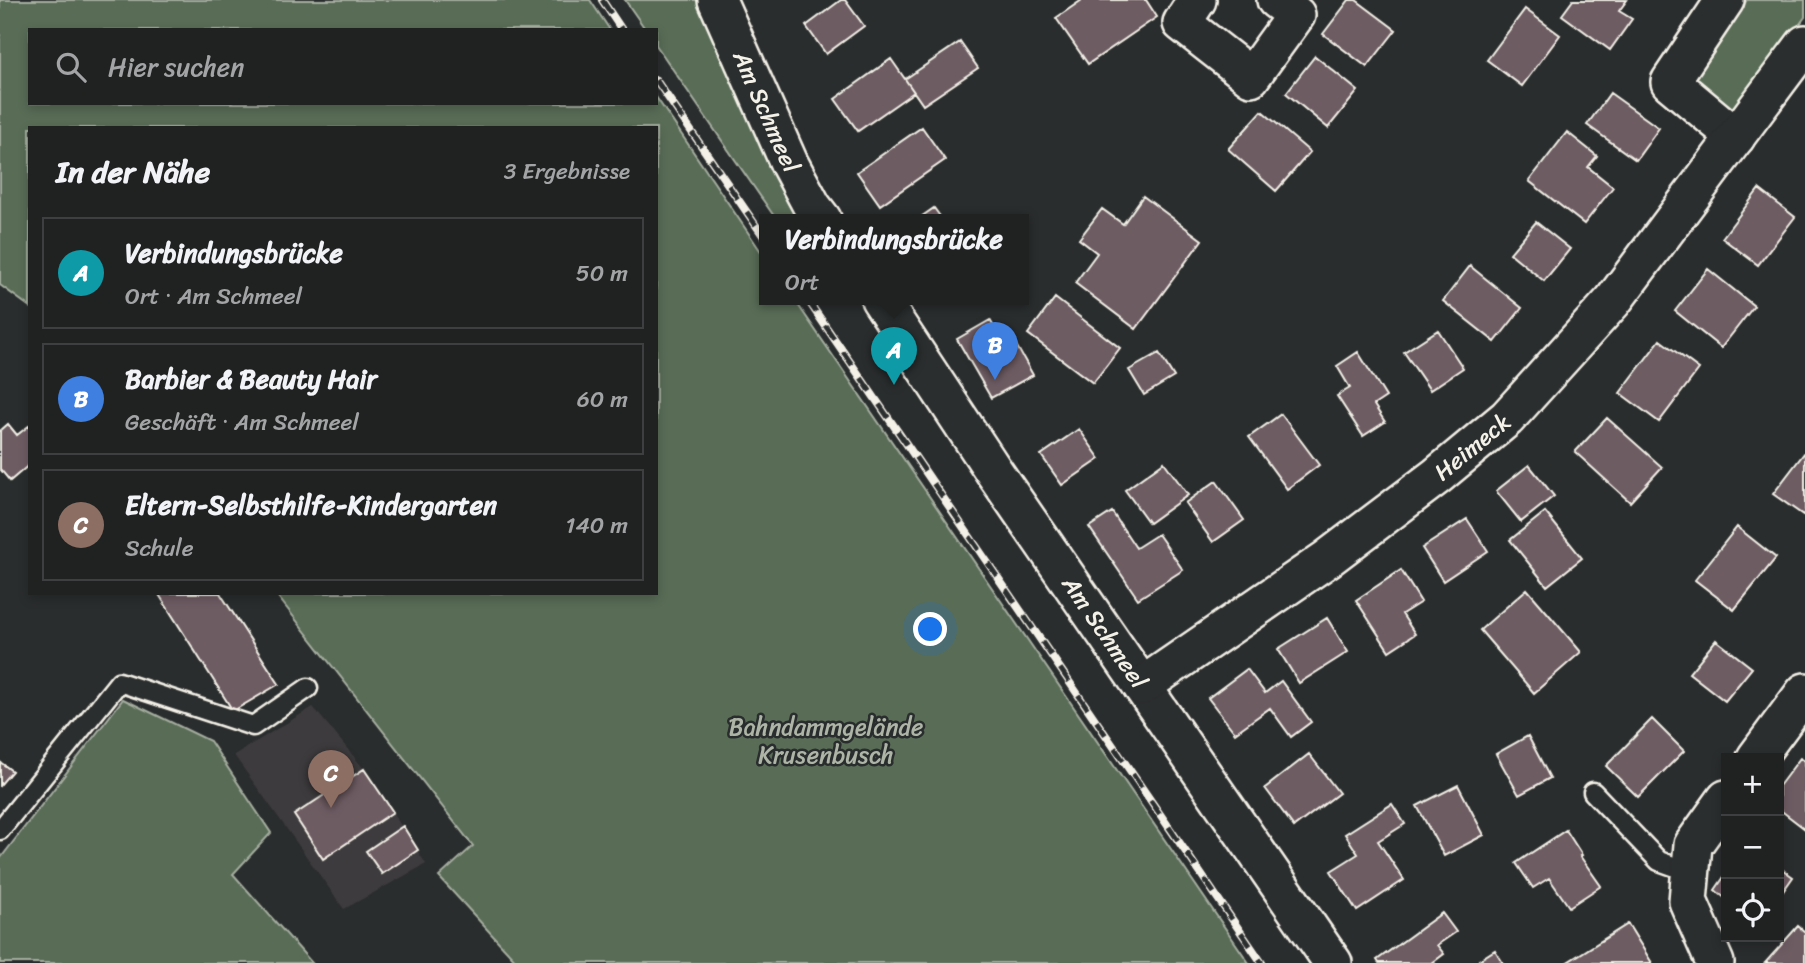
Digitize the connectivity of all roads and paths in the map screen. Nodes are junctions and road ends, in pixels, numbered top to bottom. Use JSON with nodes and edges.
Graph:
{"nodes":[{"id":1,"x":717,"y":0,"type":"edge"},
{"id":2,"x":1197,"y":0,"type":"edge"},
{"id":3,"x":1276,"y":0,"type":"edge"},
{"id":4,"x":1726,"y":0,"type":"edge"},
{"id":5,"x":1805,"y":44,"type":"edge"},
{"id":6,"x":1736,"y":137,"type":"junction"},
{"id":7,"x":818,"y":214,"type":"edge"},
{"id":8,"x":884,"y":305,"type":"edge"},
{"id":9,"x":1142,"y":686,"type":"junction"},
{"id":10,"x":309,"y":688,"type":"dead end"},
{"id":11,"x":1805,"y":692,"type":"edge"},
{"id":12,"x":1760,"y":753,"type":"edge"},
{"id":13,"x":1593,"y":792,"type":"dead end"},
{"id":14,"x":1721,"y":806,"type":"edge"},
{"id":15,"x":0,"y":830,"type":"edge"},
{"id":16,"x":1690,"y":872,"type":"junction"},
{"id":17,"x":1333,"y":963,"type":"edge"},
{"id":18,"x":1715,"y":963,"type":"edge"}],
"edges":[{"from":1,"to":7,"type":"street","name":"Am Schmeel"},
{"from":2,"to":3,"type":"street"},
{"from":4,"to":6,"type":"street"},
{"from":5,"to":6,"type":"street","name":"Heimeck"},
{"from":6,"to":9,"type":"street","name":"Heimeck"},
{"from":8,"to":9,"type":"street","name":"Am Schmeel"},
{"from":9,"to":17,"type":"street","name":"Am Schmeel"},
{"from":10,"to":15,"type":"lane"},
{"from":11,"to":12,"type":"street"},
{"from":13,"to":16,"type":"lane"},
{"from":14,"to":16,"type":"street"},
{"from":16,"to":18,"type":"street"}]}
